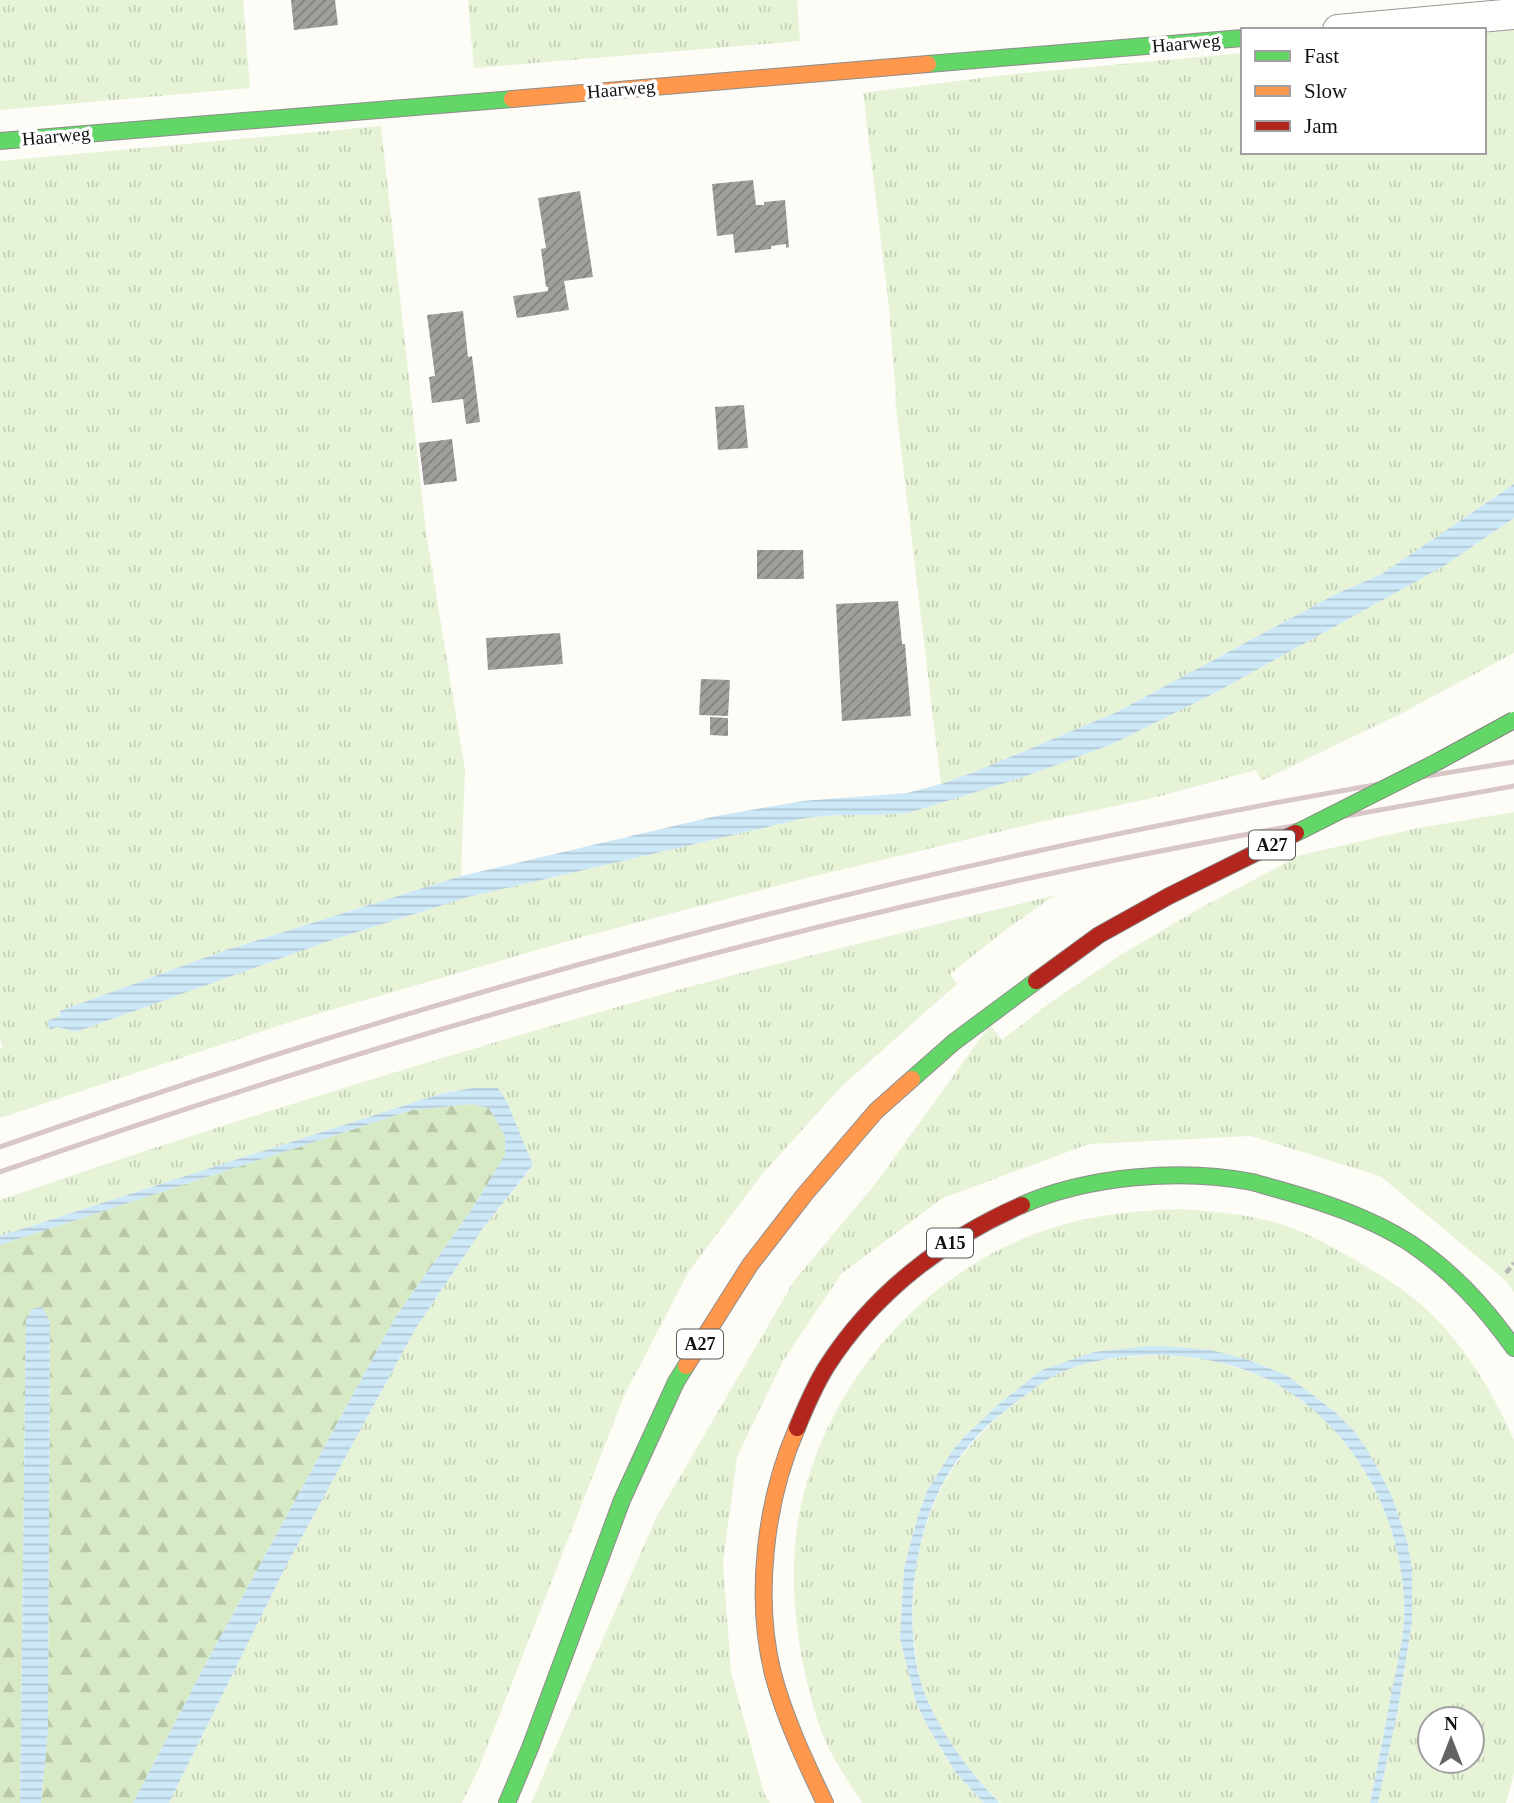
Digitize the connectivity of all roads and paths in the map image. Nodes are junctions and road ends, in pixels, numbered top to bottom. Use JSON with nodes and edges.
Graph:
{"nodes":[{"id":1,"x":1514,"y":14,"type":"edge"},
{"id":2,"x":1360,"y":28,"type":"edge"},
{"id":3,"x":1241,"y":38,"type":"edge"},
{"id":4,"x":0,"y":141,"type":"edge"},
{"id":5,"x":1514,"y":720,"type":"edge"},
{"id":6,"x":1514,"y":1348,"type":"edge"},
{"id":7,"x":507,"y":1803,"type":"edge"},
{"id":8,"x":825,"y":1803,"type":"edge"}],
"edges":[{"from":1,"to":2,"type":"street"},
{"from":3,"to":4,"type":"main road","name":"Haarweg"},
{"from":5,"to":7,"type":"main road","number":"A27","bridge":true},
{"from":6,"to":8,"type":"main road","number":"A15"}]}
